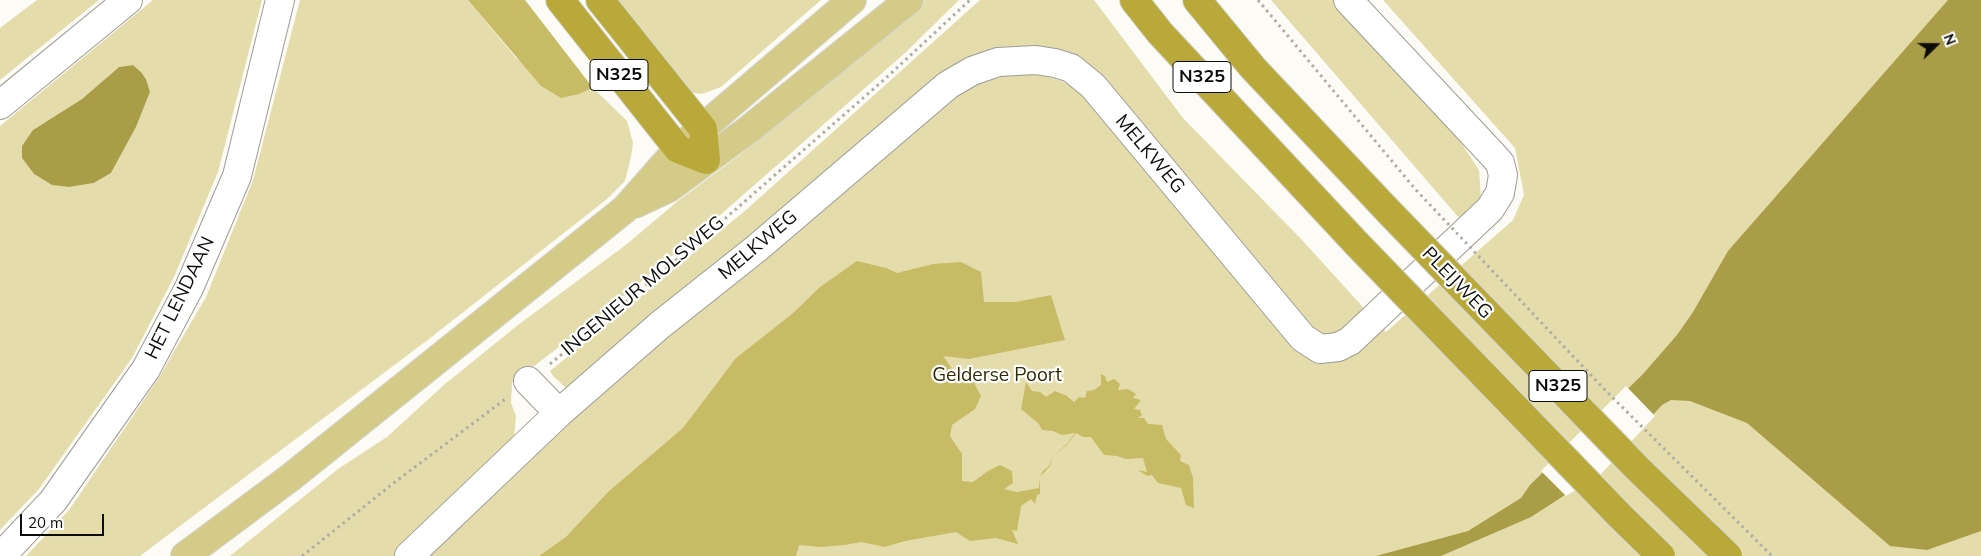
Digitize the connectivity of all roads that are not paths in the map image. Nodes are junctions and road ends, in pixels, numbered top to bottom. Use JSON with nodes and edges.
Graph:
{"nodes":[{"id":1,"x":128,"y":0,"type":"edge"},
{"id":2,"x":280,"y":0,"type":"edge"},
{"id":3,"x":560,"y":0,"type":"edge"},
{"id":4,"x":600,"y":0,"type":"edge"},
{"id":5,"x":852,"y":0,"type":"edge"},
{"id":6,"x":908,"y":0,"type":"edge"},
{"id":7,"x":1134,"y":0,"type":"edge"},
{"id":8,"x":1197,"y":0,"type":"edge"},
{"id":9,"x":1348,"y":0,"type":"edge"},
{"id":10,"x":0,"y":105,"type":"edge"},
{"id":11,"x":703,"y":129,"type":"junction"},
{"id":12,"x":678,"y":149,"type":"junction"},
{"id":13,"x":706,"y":160,"type":"junction"},
{"id":14,"x":625,"y":209,"type":"junction"},
{"id":15,"x":528,"y":381,"type":"road end"},
{"id":16,"x":559,"y":413,"type":"junction"},
{"id":17,"x":0,"y":556,"type":"edge"},
{"id":18,"x":185,"y":556,"type":"edge"},
{"id":19,"x":409,"y":556,"type":"edge"},
{"id":20,"x":1661,"y":556,"type":"edge"},
{"id":21,"x":1728,"y":556,"type":"edge"}],
"edges":[{"from":1,"to":10,"type":"street"},
{"from":2,"to":17,"type":"street","name":"HET LENDAAN"},
{"from":3,"to":12,"type":"highway","number":"N325"},
{"from":4,"to":11,"type":"highway","number":"N325"},
{"from":5,"to":11,"type":"main road"},
{"from":6,"to":13,"type":"main road"},
{"from":7,"to":20,"type":"highway","number":"N325","bridge":true},
{"from":8,"to":21,"type":"highway","name":"PLEIJWEG","number":"N325","bridge":true},
{"from":9,"to":16,"type":"street","name":"MELKWEG"},
{"from":11,"to":12,"type":"main road"},
{"from":11,"to":13,"type":"highway"},
{"from":12,"to":13,"type":"highway"},
{"from":12,"to":14,"type":"main road"},
{"from":13,"to":14,"type":"main road"},
{"from":14,"to":18,"type":"main road"},
{"from":15,"to":16,"type":"street"},
{"from":16,"to":19,"type":"street","name":"MELKWEG"}]}
